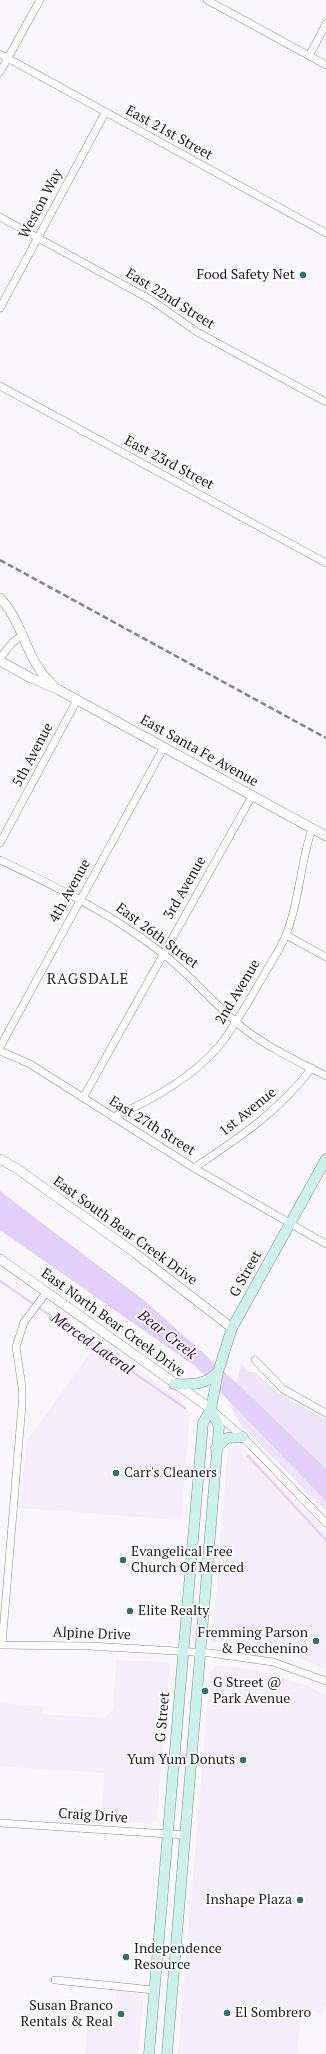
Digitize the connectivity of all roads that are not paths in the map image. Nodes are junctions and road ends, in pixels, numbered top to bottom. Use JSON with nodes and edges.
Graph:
{"nodes":[{"id":1,"x":40,"y":0,"type":"edge"},
{"id":2,"x":208,"y":0,"type":"edge"},
{"id":3,"x":326,"y":24,"type":"edge"},
{"id":4,"x":0,"y":54,"type":"edge"},
{"id":5,"x":309,"y":56,"type":"junction"},
{"id":6,"x":8,"y":58,"type":"junction"},
{"id":7,"x":326,"y":65,"type":"edge"},
{"id":8,"x":0,"y":72,"type":"edge"},
{"id":9,"x":105,"y":113,"type":"junction"},
{"id":10,"x":0,"y":217,"type":"edge"},
{"id":11,"x":326,"y":233,"type":"edge"},
{"id":12,"x":38,"y":238,"type":"junction"},
{"id":13,"x":0,"y":308,"type":"edge"},
{"id":14,"x":0,"y":386,"type":"edge"},
{"id":15,"x":326,"y":402,"type":"edge"},
{"id":16,"x":326,"y":563,"type":"edge"},
{"id":17,"x":0,"y":598,"type":"edge"},
{"id":18,"x":21,"y":636,"type":"junction"},
{"id":19,"x":0,"y":658,"type":"edge"},
{"id":20,"x":0,"y":661,"type":"edge"},
{"id":21,"x":59,"y":690,"type":"junction"},
{"id":22,"x":77,"y":700,"type":"junction"},
{"id":23,"x":164,"y":747,"type":"junction"},
{"id":24,"x":252,"y":796,"type":"junction"},
{"id":25,"x":312,"y":829,"type":"junction"},
{"id":26,"x":326,"y":836,"type":"edge"},
{"id":27,"x":0,"y":843,"type":"edge"},
{"id":28,"x":0,"y":860,"type":"edge"},
{"id":29,"x":80,"y":899,"type":"junction"},
{"id":30,"x":286,"y":935,"type":"junction"},
{"id":31,"x":163,"y":953,"type":"junction"},
{"id":32,"x":326,"y":957,"type":"edge"},
{"id":33,"x":236,"y":1022,"type":"junction"},
{"id":34,"x":0,"y":1047,"type":"edge"},
{"id":35,"x":0,"y":1051,"type":"edge"},
{"id":36,"x":312,"y":1068,"type":"junction"},
{"id":37,"x":326,"y":1076,"type":"edge"},
{"id":38,"x":83,"y":1098,"type":"junction"},
{"id":39,"x":113,"y":1117,"type":"junction"},
{"id":40,"x":0,"y":1159,"type":"edge"},
{"id":41,"x":326,"y":1159,"type":"edge"},
{"id":42,"x":194,"y":1168,"type":"junction"},
{"id":43,"x":290,"y":1224,"type":"junction"},
{"id":44,"x":326,"y":1244,"type":"edge"},
{"id":45,"x":0,"y":1259,"type":"edge"},
{"id":46,"x":44,"y":1296,"type":"junction"},
{"id":47,"x":232,"y":1328,"type":"junction"},
{"id":48,"x":255,"y":1360,"type":"dead end"},
{"id":49,"x":218,"y":1372,"type":"junction"},
{"id":50,"x":174,"y":1384,"type":"junction"},
{"id":51,"x":211,"y":1409,"type":"junction"},
{"id":52,"x":326,"y":1413,"type":"edge"},
{"id":53,"x":243,"y":1437,"type":"junction"},
{"id":54,"x":216,"y":1448,"type":"junction"},
{"id":55,"x":326,"y":1523,"type":"edge"},
{"id":56,"x":1,"y":1645,"type":"edge"},
{"id":57,"x":183,"y":1651,"type":"junction"},
{"id":58,"x":199,"y":1653,"type":"junction"},
{"id":59,"x":326,"y":1681,"type":"edge"},
{"id":60,"x":0,"y":1823,"type":"edge"},
{"id":61,"x":167,"y":1834,"type":"junction"},
{"id":62,"x":184,"y":1835,"type":"junction"},
{"id":63,"x":56,"y":1980,"type":"dead end"},
{"id":64,"x":154,"y":1990,"type":"junction"},
{"id":65,"x":148,"y":2054,"type":"edge"},
{"id":66,"x":167,"y":2054,"type":"edge"}],
"edges":[{"from":1,"to":6,"type":"street"},
{"from":2,"to":5,"type":"street"},
{"from":3,"to":5,"type":"street"},
{"from":4,"to":6,"type":"street","name":"East 21st Street"},
{"from":5,"to":7,"type":"street"},
{"from":6,"to":8,"type":"street"},
{"from":6,"to":9,"type":"street","name":"East 21st Street"},
{"from":9,"to":11,"type":"street","name":"East 21st Street"},
{"from":9,"to":12,"type":"street","name":"Weston Way"},
{"from":10,"to":12,"type":"street","name":"East 22nd Street"},
{"from":12,"to":13,"type":"street","name":"Weston Way"},
{"from":12,"to":15,"type":"street","name":"East 22nd Street"},
{"from":14,"to":16,"type":"street","name":"East 23rd Street"},
{"from":17,"to":18,"type":"street","name":"East Santa Fe Avenue"},
{"from":18,"to":19,"type":"street"},
{"from":18,"to":21,"type":"street","name":"East Santa Fe Avenue"},
{"from":20,"to":21,"type":"street","name":"East Santa Fe Avenue"},
{"from":21,"to":22,"type":"street","name":"East Santa Fe Avenue"},
{"from":22,"to":23,"type":"street","name":"East Santa Fe Avenue"},
{"from":22,"to":27,"type":"street","name":"5th Avenue"},
{"from":23,"to":24,"type":"street","name":"East Santa Fe Avenue"},
{"from":23,"to":29,"type":"street","name":"4th Avenue"},
{"from":24,"to":25,"type":"street","name":"East Santa Fe Avenue"},
{"from":24,"to":31,"type":"street","name":"3rd Avenue"},
{"from":25,"to":26,"type":"street","name":"East Santa Fe Avenue"},
{"from":25,"to":30,"type":"street","name":"2nd Avenue"},
{"from":28,"to":29,"type":"street","name":"East 26th Street"},
{"from":29,"to":31,"type":"street","name":"East 26th Street"},
{"from":29,"to":34,"type":"street","name":"4th Avenue"},
{"from":30,"to":32,"type":"street"},
{"from":30,"to":33,"type":"street","name":"2nd Avenue"},
{"from":31,"to":33,"type":"street","name":"East 26th Street"},
{"from":31,"to":38,"type":"street","name":"3rd Avenue"},
{"from":33,"to":36,"type":"street","name":"East 26th Street"},
{"from":33,"to":39,"type":"street","name":"2nd Avenue"},
{"from":35,"to":38,"type":"street","name":"East 27th Street"},
{"from":36,"to":37,"type":"street","name":"East 26th Street"},
{"from":36,"to":42,"type":"street","name":"1st Avenue"},
{"from":38,"to":39,"type":"street","name":"East 27th Street"},
{"from":39,"to":42,"type":"street","name":"East 27th Street"},
{"from":40,"to":47,"type":"street","name":"East South Bear Creek Drive"},
{"from":41,"to":43,"type":"main road","name":"G Street"},
{"from":42,"to":43,"type":"street","name":"East 27th Street"},
{"from":43,"to":44,"type":"street","name":"East 27th Street"},
{"from":43,"to":47,"type":"main road","name":"G Street"},
{"from":45,"to":46,"type":"street","name":"East North Bear Creek Drive"},
{"from":46,"to":50,"type":"street","name":"East North Bear Creek Drive"},
{"from":46,"to":56,"type":"street"},
{"from":47,"to":49,"type":"main road","name":"G Street"},
{"from":48,"to":52,"type":"street"},
{"from":49,"to":50,"type":"main road"},
{"from":49,"to":51,"type":"main road","name":"G Street"},
{"from":50,"to":51,"type":"street","name":"East North Bear Creek Drive"},
{"from":51,"to":53,"type":"street"},
{"from":51,"to":54,"type":"main road","name":"G Street"},
{"from":51,"to":57,"type":"main road","name":"G Street"},
{"from":53,"to":54,"type":"main road"},
{"from":53,"to":55,"type":"street"},
{"from":54,"to":58,"type":"main road","name":"G Street"},
{"from":56,"to":57,"type":"street","name":"Alpine Drive"},
{"from":57,"to":58,"type":"street","name":"Alpine Drive"},
{"from":57,"to":61,"type":"main road","name":"G Street"},
{"from":58,"to":59,"type":"street","name":"Alpine Drive"},
{"from":58,"to":62,"type":"main road","name":"G Street"},
{"from":60,"to":61,"type":"street","name":"Craig Drive"},
{"from":61,"to":62,"type":"street","name":"Craig Drive"},
{"from":61,"to":64,"type":"main road","name":"G Street"},
{"from":62,"to":66,"type":"main road","name":"G Street"},
{"from":63,"to":64,"type":"street"},
{"from":64,"to":65,"type":"main road","name":"G Street"}]}
